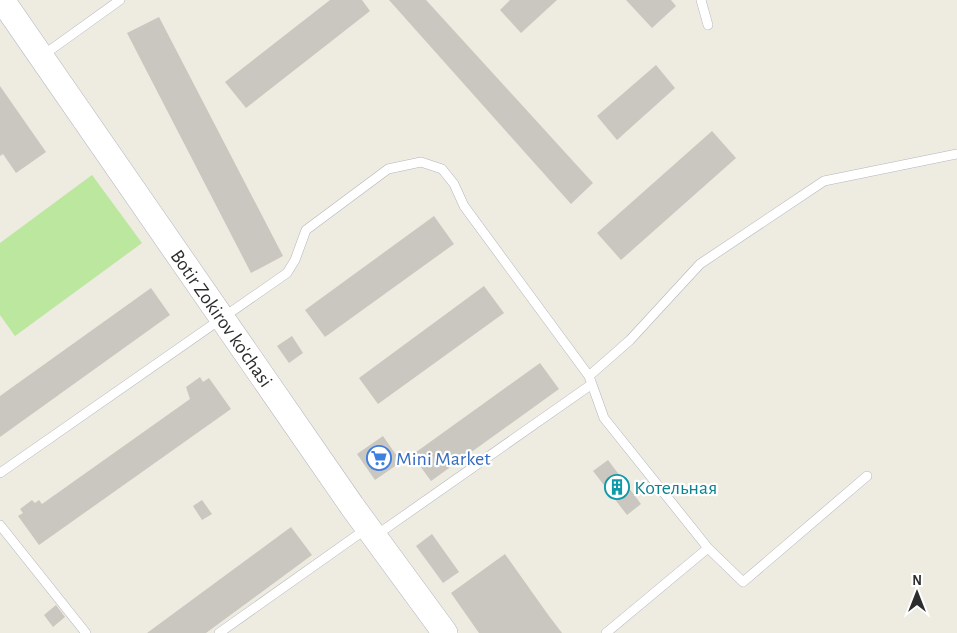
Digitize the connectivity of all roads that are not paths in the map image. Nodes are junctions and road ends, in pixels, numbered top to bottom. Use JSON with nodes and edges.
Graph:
{"nodes":[{"id":1,"x":2,"y":0,"type":"edge"},
{"id":2,"x":120,"y":0,"type":"edge"},
{"id":3,"x":701,"y":0,"type":"edge"},
{"id":4,"x":708,"y":25,"type":"dead end"},
{"id":5,"x":42,"y":56,"type":"junction"},
{"id":6,"x":957,"y":154,"type":"edge"},
{"id":7,"x":222,"y":317,"type":"junction"},
{"id":8,"x":590,"y":380,"type":"junction"},
{"id":9,"x":0,"y":473,"type":"edge"},
{"id":10,"x":867,"y":476,"type":"dead end"},
{"id":11,"x":0,"y":525,"type":"edge"},
{"id":12,"x":371,"y":532,"type":"junction"},
{"id":13,"x":708,"y":548,"type":"junction"},
{"id":14,"x":86,"y":633,"type":"edge"},
{"id":15,"x":219,"y":633,"type":"edge"},
{"id":16,"x":444,"y":633,"type":"edge"},
{"id":17,"x":606,"y":633,"type":"edge"}],
"edges":[{"from":1,"to":5,"type":"street","name":"Botir Zokirov ko'chasi"},
{"from":2,"to":5,"type":"lane"},
{"from":3,"to":4,"type":"lane"},
{"from":5,"to":7,"type":"street","name":"Botir Zokirov ko'chasi"},
{"from":6,"to":8,"type":"lane"},
{"from":7,"to":8,"type":"lane"},
{"from":7,"to":9,"type":"lane"},
{"from":7,"to":12,"type":"street","name":"Botir Zokirov ko'chasi"},
{"from":8,"to":12,"type":"lane"},
{"from":8,"to":13,"type":"lane"},
{"from":10,"to":13,"type":"lane"},
{"from":11,"to":14,"type":"lane"},
{"from":12,"to":15,"type":"lane"},
{"from":12,"to":16,"type":"street","name":"Botir Zokirov ko'chasi"},
{"from":13,"to":17,"type":"lane"}]}
